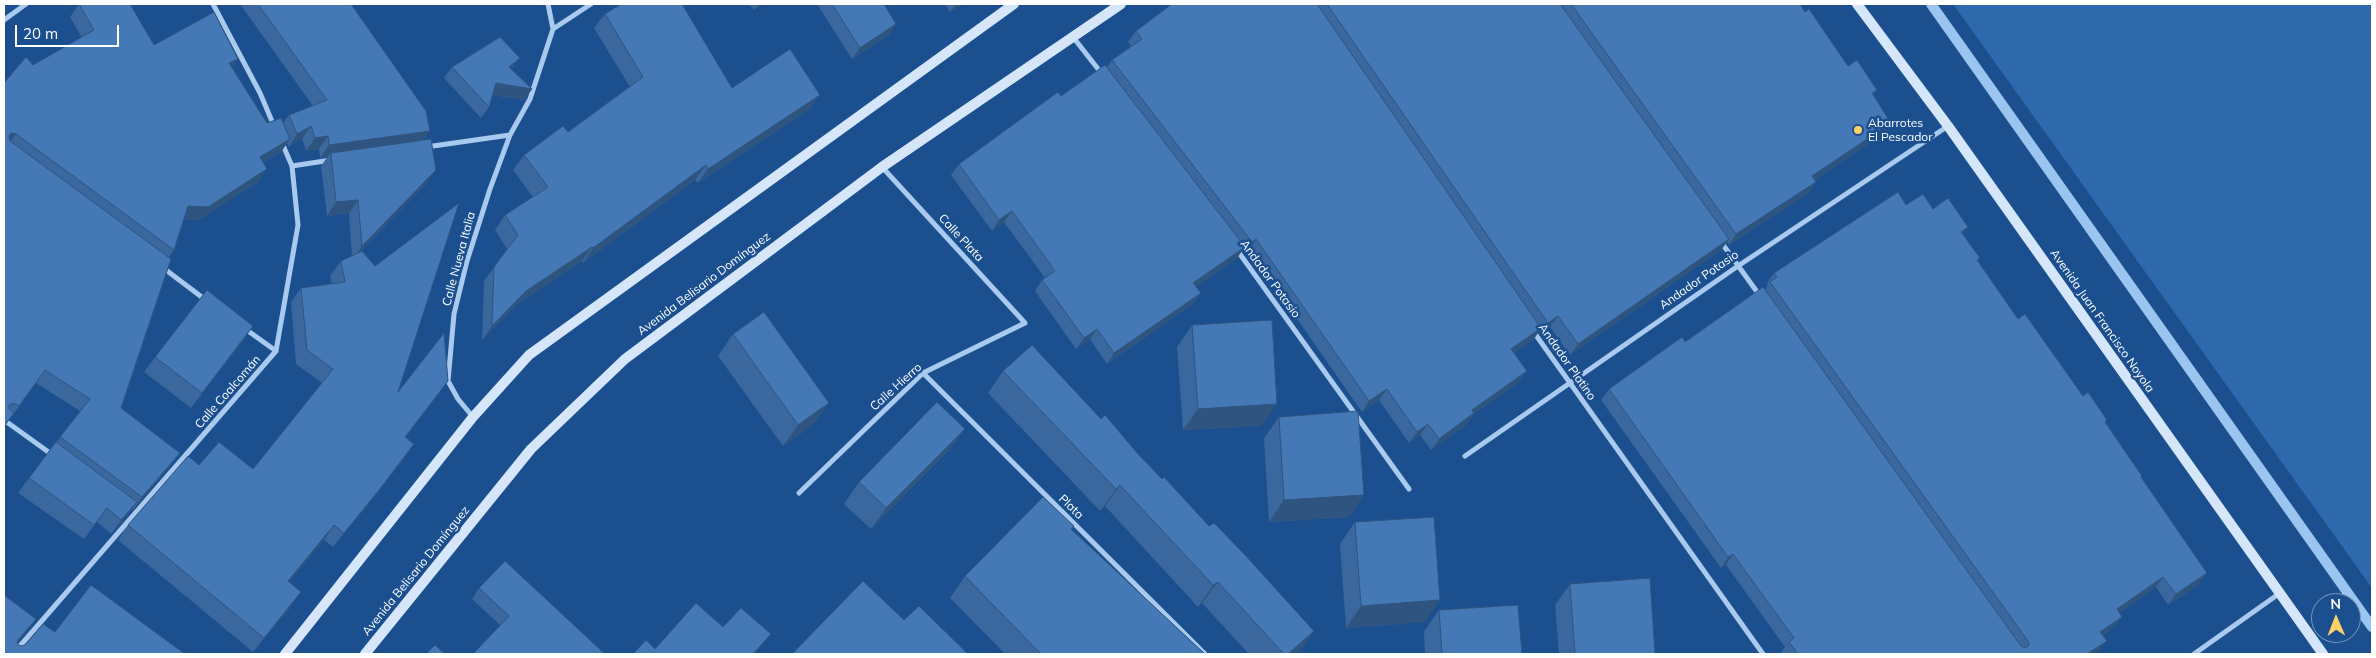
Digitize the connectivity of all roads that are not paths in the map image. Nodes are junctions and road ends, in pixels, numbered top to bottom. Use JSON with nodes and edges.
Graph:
{"nodes":[{"id":1,"x":26,"y":4,"type":"edge"},
{"id":2,"x":213,"y":4,"type":"edge"},
{"id":3,"x":548,"y":4,"type":"edge"},
{"id":4,"x":591,"y":4,"type":"edge"},
{"id":5,"x":1014,"y":4,"type":"edge"},
{"id":6,"x":1121,"y":4,"type":"edge"},
{"id":7,"x":1857,"y":4,"type":"edge"},
{"id":8,"x":4,"y":20,"type":"edge"},
{"id":9,"x":553,"y":29,"type":"junction"},
{"id":10,"x":1074,"y":37,"type":"junction"},
{"id":11,"x":1104,"y":76,"type":"edge"},
{"id":12,"x":1948,"y":126,"type":"junction"},
{"id":13,"x":510,"y":135,"type":"junction"},
{"id":14,"x":415,"y":148,"type":"edge"},
{"id":15,"x":339,"y":159,"type":"edge"},
{"id":16,"x":292,"y":166,"type":"junction"},
{"id":17,"x":882,"y":167,"type":"junction"},
{"id":18,"x":1715,"y":234,"type":"edge"},
{"id":19,"x":1231,"y":242,"type":"edge"},
{"id":20,"x":156,"y":263,"type":"edge"},
{"id":21,"x":1738,"y":266,"type":"junction"},
{"id":22,"x":1761,"y":298,"type":"edge"},
{"id":23,"x":212,"y":304,"type":"edge"},
{"id":24,"x":236,"y":322,"type":"edge"},
{"id":25,"x":1025,"y":323,"type":"joint"},
{"id":26,"x":1530,"y":326,"type":"edge"},
{"id":27,"x":276,"y":351,"type":"junction"},
{"id":28,"x":923,"y":374,"type":"junction"},
{"id":29,"x":1569,"y":382,"type":"junction"},
{"id":30,"x":473,"y":417,"type":"junction"},
{"id":31,"x":4,"y":420,"type":"edge"},
{"id":32,"x":1465,"y":456,"type":"dead end"},
{"id":33,"x":58,"y":459,"type":"edge"},
{"id":34,"x":1409,"y":489,"type":"dead end"},
{"id":35,"x":799,"y":493,"type":"dead end"},
{"id":36,"x":127,"y":510,"type":"edge"},
{"id":37,"x":134,"y":516,"type":"junction"},
{"id":38,"x":2280,"y":593,"type":"junction"},
{"id":39,"x":13,"y":654,"type":"edge"},
{"id":40,"x":285,"y":654,"type":"edge"},
{"id":41,"x":365,"y":654,"type":"edge"},
{"id":42,"x":1206,"y":654,"type":"edge"},
{"id":43,"x":1763,"y":654,"type":"edge"},
{"id":44,"x":2194,"y":654,"type":"edge"},
{"id":45,"x":2323,"y":654,"type":"edge"}],
"edges":[{"from":1,"to":8,"type":"street"},
{"from":2,"to":16,"type":"street","name":"Calle Coalcomán"},
{"from":3,"to":9,"type":"street"},
{"from":4,"to":9,"type":"street"},
{"from":5,"to":30,"type":"street"},
{"from":6,"to":10,"type":"street","name":"Avenida Belisario Domínguez"},
{"from":7,"to":12,"type":"street","name":"Avenida Juan Francisco Noyola"},
{"from":9,"to":13,"type":"street","name":"Calle Nueva Italia"},
{"from":10,"to":11,"type":"street"},
{"from":10,"to":17,"type":"street","name":"Avenida Belisario Domínguez"},
{"from":12,"to":21,"type":"street","name":"Andador Potasio"},
{"from":12,"to":38,"type":"street","name":"Avenida Juan Francisco Noyola"},
{"from":13,"to":14,"type":"street"},
{"from":13,"to":30,"type":"street","name":"Calle Nueva Italia"},
{"from":15,"to":16,"type":"street"},
{"from":16,"to":27,"type":"street","name":"Calle Coalcomán"},
{"from":17,"to":25,"type":"street","name":"Calle Plata"},
{"from":17,"to":41,"type":"street","name":"Avenida Belisario Domínguez"},
{"from":18,"to":21,"type":"street"},
{"from":19,"to":34,"type":"street","name":"Andador Potasio"},
{"from":20,"to":23,"type":"street"},
{"from":21,"to":22,"type":"street"},
{"from":21,"to":29,"type":"street","name":"Andador Potasio"},
{"from":24,"to":27,"type":"street"},
{"from":25,"to":28,"type":"street","name":"Calle Hierro"},
{"from":26,"to":29,"type":"street","name":"Andador Platino"},
{"from":27,"to":37,"type":"street","name":"Calle Coalcomán"},
{"from":28,"to":35,"type":"street","name":"Calle Hierro"},
{"from":28,"to":42,"type":"street","name":"Plata"},
{"from":29,"to":32,"type":"street","name":"Andador Potasio"},
{"from":29,"to":43,"type":"street","name":"Andador Platino"},
{"from":30,"to":40,"type":"street"},
{"from":31,"to":33,"type":"street"},
{"from":36,"to":37,"type":"street"},
{"from":37,"to":39,"type":"street","name":"Calle Coalcomán"},
{"from":38,"to":44,"type":"street"},
{"from":38,"to":45,"type":"street","name":"Avenida Juan Francisco Noyola"}]}
